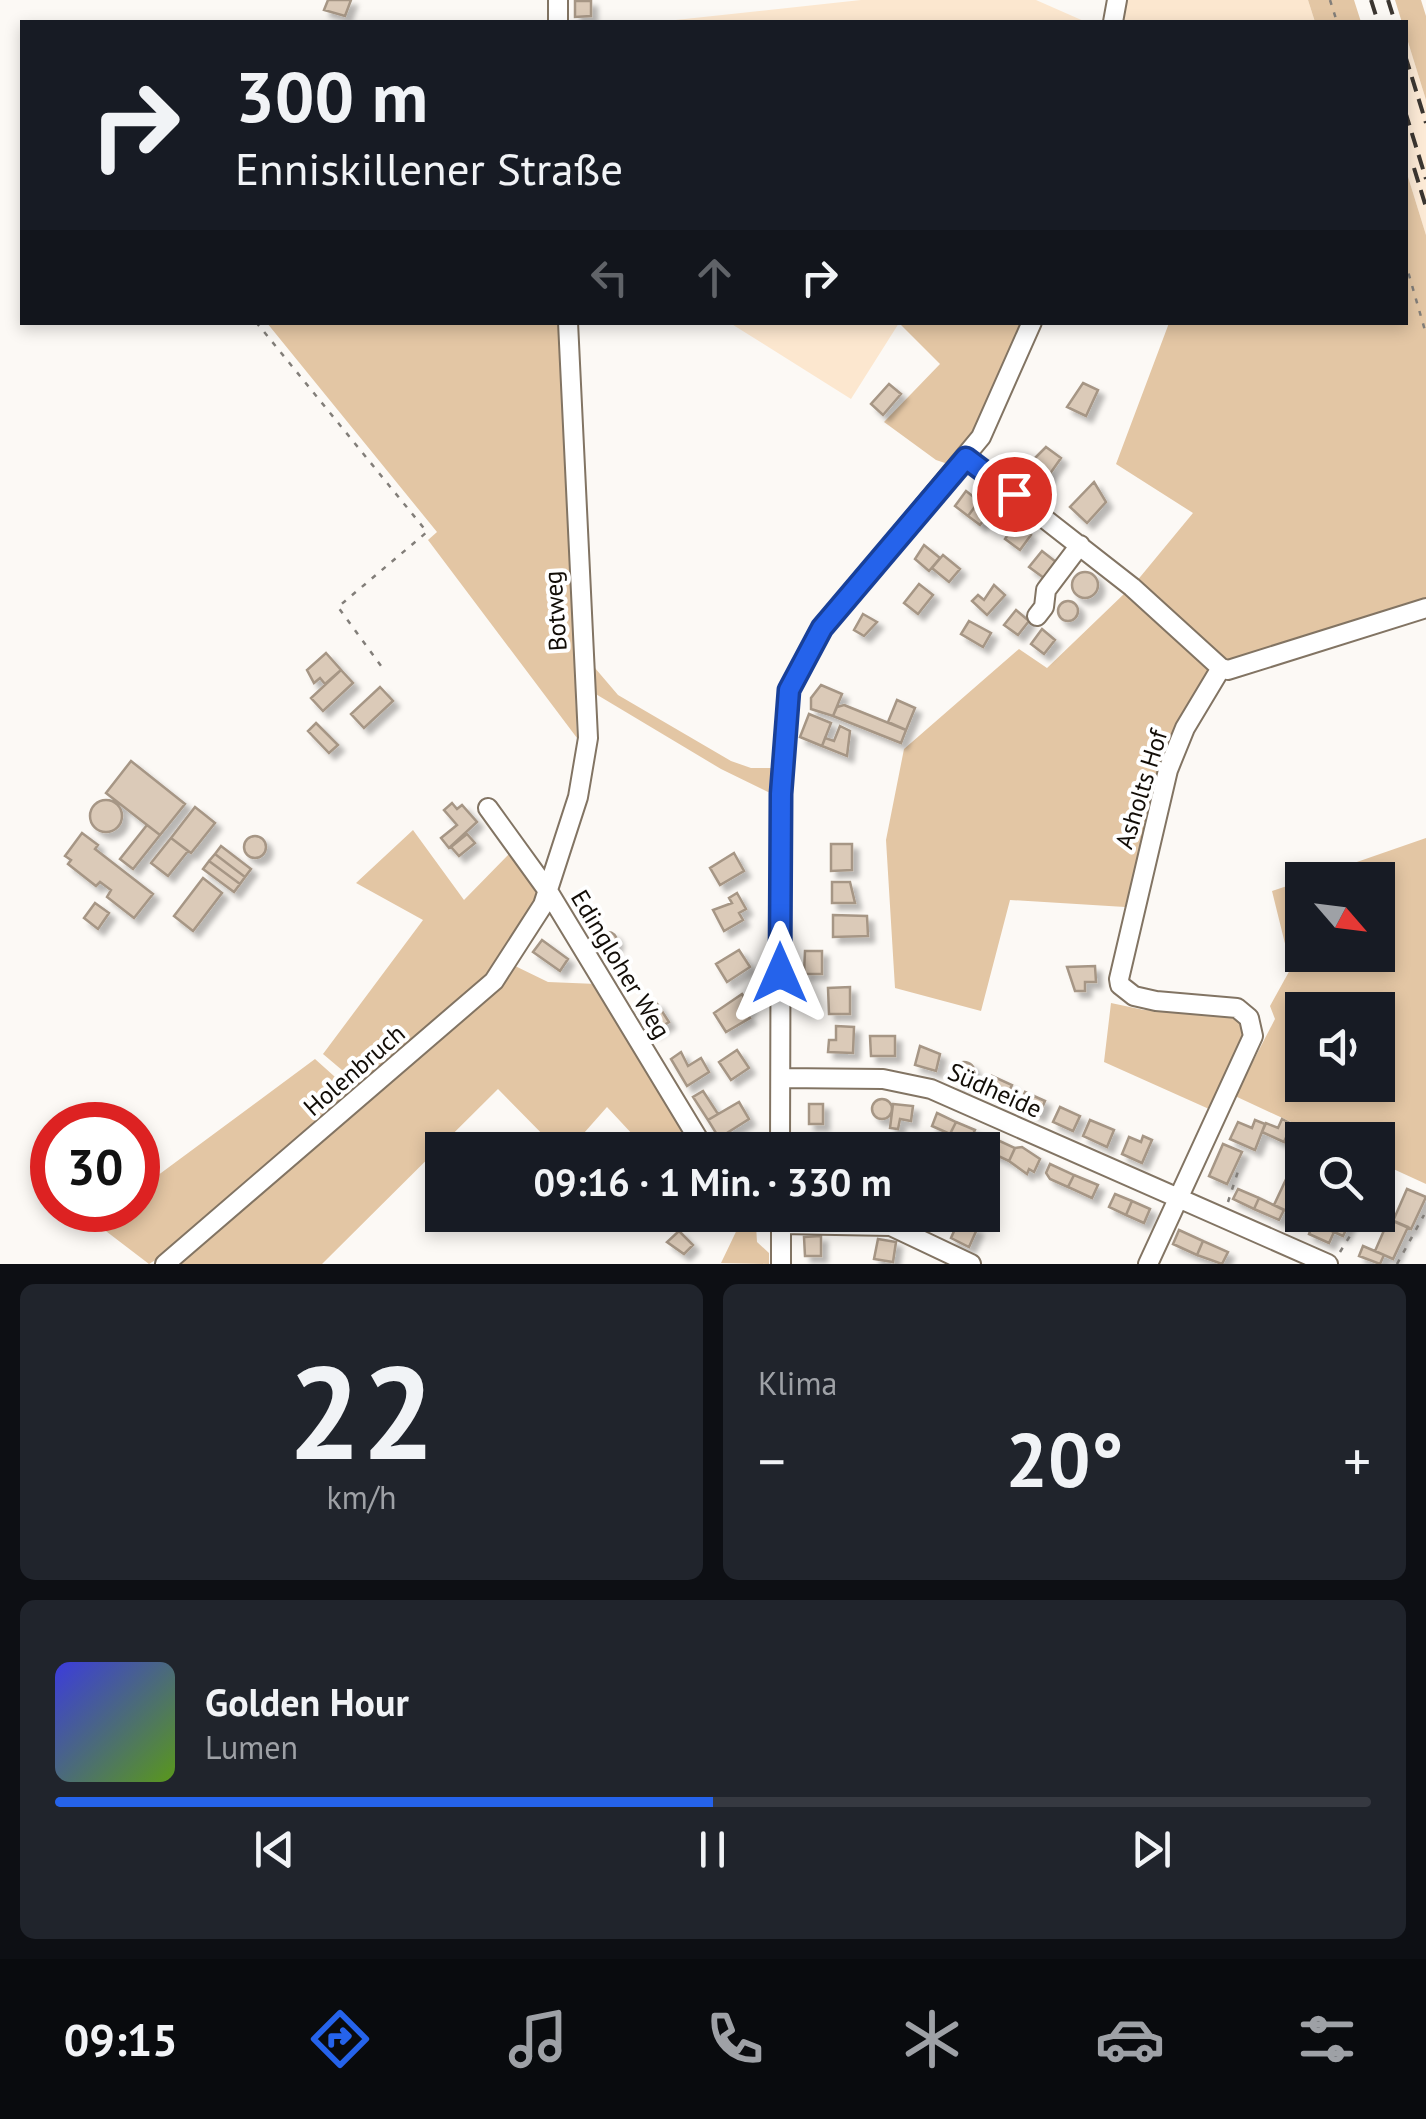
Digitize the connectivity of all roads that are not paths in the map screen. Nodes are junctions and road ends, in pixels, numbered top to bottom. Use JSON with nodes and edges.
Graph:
{"nodes":[{"id":1,"x":568,"y":325,"type":"edge"},
{"id":2,"x":1031,"y":325,"type":"edge"},
{"id":3,"x":966,"y":458,"type":"junction"},
{"id":4,"x":1080,"y":545,"type":"junction"},
{"id":5,"x":1426,"y":608,"type":"edge"},
{"id":6,"x":1037,"y":616,"type":"dead end"},
{"id":7,"x":1221,"y":668,"type":"junction"},
{"id":8,"x":488,"y":808,"type":"dead end"},
{"id":9,"x":548,"y":891,"type":"junction"},
{"id":10,"x":781,"y":1078,"type":"junction"},
{"id":11,"x":694,"y":1132,"type":"edge"},
{"id":12,"x":780,"y":1132,"type":"edge"},
{"id":13,"x":1178,"y":1198,"type":"junction"},
{"id":14,"x":781,"y":1232,"type":"edge"},
{"id":15,"x":904,"y":1232,"type":"edge"},
{"id":16,"x":166,"y":1264,"type":"edge"},
{"id":17,"x":782,"y":1264,"type":"edge"},
{"id":18,"x":972,"y":1264,"type":"edge"},
{"id":19,"x":1148,"y":1264,"type":"edge"},
{"id":20,"x":1331,"y":1264,"type":"edge"}],
"edges":[{"from":1,"to":9,"type":"street","name":"Botweg"},
{"from":2,"to":3,"type":"street"},
{"from":3,"to":4,"type":"street"},
{"from":3,"to":10,"type":"street"},
{"from":4,"to":6,"type":"street"},
{"from":4,"to":7,"type":"street"},
{"from":5,"to":7,"type":"street"},
{"from":7,"to":13,"type":"street","name":"Asholts Hof"},
{"from":8,"to":9,"type":"street","name":"Edingloher Weg"},
{"from":9,"to":11,"type":"street","name":"Edingloher Weg"},
{"from":9,"to":16,"type":"street","name":"Holenbruch"},
{"from":10,"to":12,"type":"street"},
{"from":10,"to":13,"type":"street","name":"Südheide"},
{"from":13,"to":19,"type":"street"},
{"from":13,"to":20,"type":"street","name":"Südheide"},
{"from":14,"to":17,"type":"street"},
{"from":15,"to":18,"type":"street"}]}
